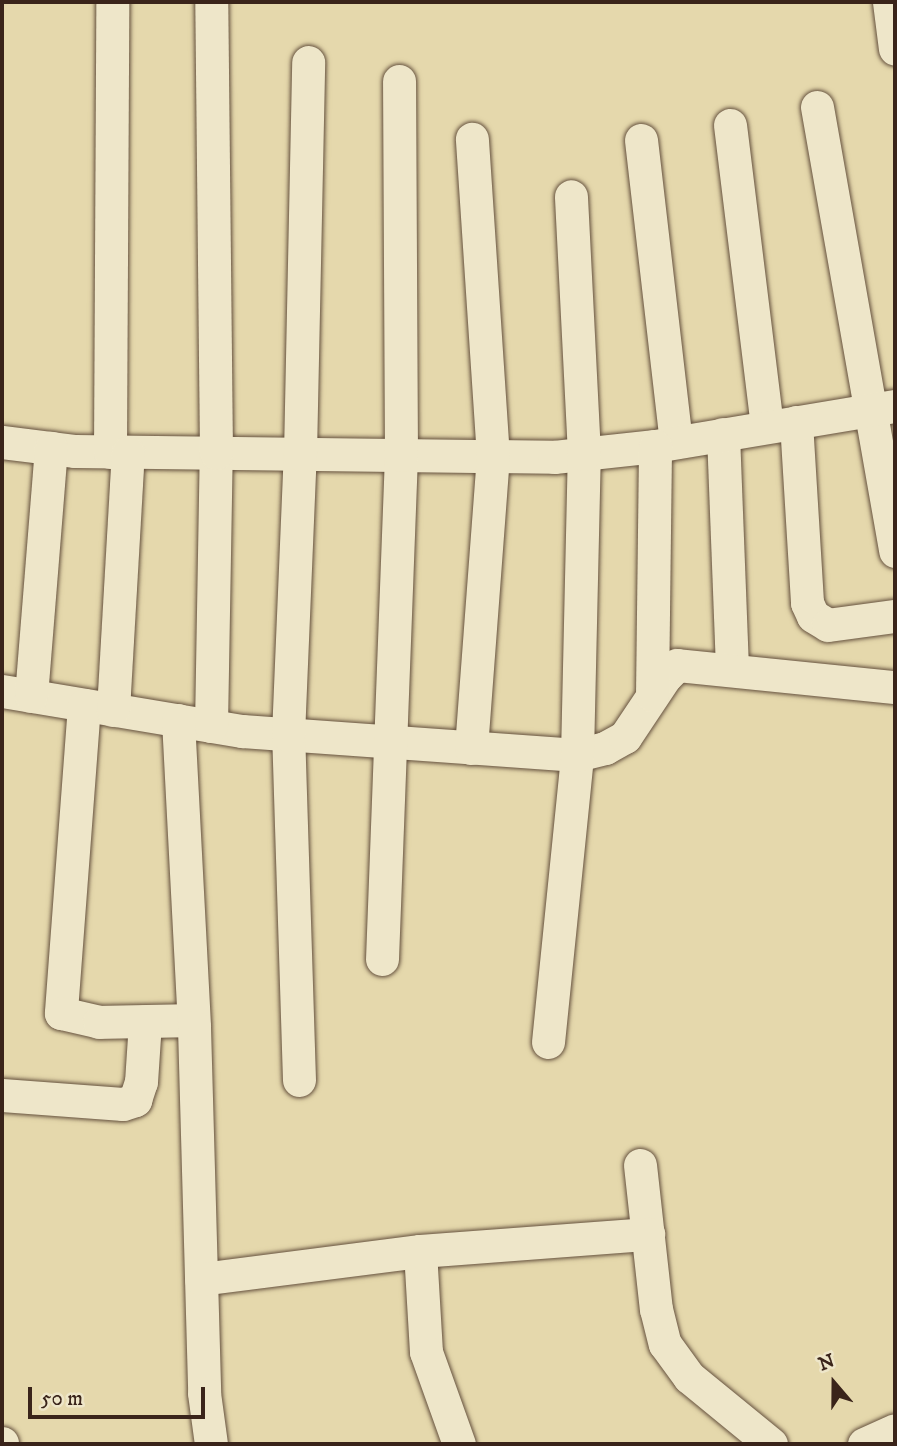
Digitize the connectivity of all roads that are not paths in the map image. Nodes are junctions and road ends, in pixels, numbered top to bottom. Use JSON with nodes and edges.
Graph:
{"nodes":[{"id":1,"x":112,"y":2,"type":"edge"},
{"id":2,"x":211,"y":2,"type":"edge"},
{"id":3,"x":307,"y":62,"type":"dead end"},
{"id":4,"x":399,"y":81,"type":"dead end"},
{"id":5,"x":817,"y":107,"type":"dead end"},
{"id":6,"x":730,"y":125,"type":"dead end"},
{"id":7,"x":472,"y":139,"type":"dead end"},
{"id":8,"x":641,"y":140,"type":"dead end"},
{"id":9,"x":570,"y":196,"type":"dead end"},
{"id":10,"x":884,"y":408,"type":"edge"},
{"id":11,"x":782,"y":425,"type":"junction"},
{"id":12,"x":723,"y":435,"type":"junction"},
{"id":13,"x":2,"y":442,"type":"edge"},
{"id":14,"x":666,"y":444,"type":"junction"},
{"id":15,"x":51,"y":448,"type":"junction"},
{"id":16,"x":119,"y":452,"type":"junction"},
{"id":17,"x":216,"y":453,"type":"junction"},
{"id":18,"x":300,"y":454,"type":"junction"},
{"id":19,"x":584,"y":454,"type":"junction"},
{"id":20,"x":401,"y":456,"type":"junction"},
{"id":21,"x":493,"y":457,"type":"junction"},
{"id":22,"x":895,"y":551,"type":"edge"},
{"id":23,"x":895,"y":616,"type":"edge"},
{"id":24,"x":732,"y":670,"type":"junction"},
{"id":25,"x":895,"y":687,"type":"edge"},
{"id":26,"x":16,"y":694,"type":"edge"},
{"id":27,"x":652,"y":695,"type":"junction"},
{"id":28,"x":99,"y":707,"type":"junction"},
{"id":29,"x":178,"y":720,"type":"junction"},
{"id":30,"x":211,"y":726,"type":"junction"},
{"id":31,"x":288,"y":735,"type":"junction"},
{"id":32,"x":388,"y":742,"type":"junction"},
{"id":33,"x":471,"y":748,"type":"junction"},
{"id":34,"x":577,"y":755,"type":"junction"},
{"id":35,"x":382,"y":959,"type":"dead end"},
{"id":36,"x":193,"y":1020,"type":"junction"},
{"id":37,"x":145,"y":1021,"type":"junction"},
{"id":38,"x":548,"y":1042,"type":"dead end"},
{"id":39,"x":299,"y":1080,"type":"dead end"},
{"id":40,"x":2,"y":1095,"type":"edge"},
{"id":41,"x":640,"y":1165,"type":"dead end"},
{"id":42,"x":648,"y":1234,"type":"junction"},
{"id":43,"x":419,"y":1251,"type":"junction"},
{"id":44,"x":201,"y":1279,"type":"junction"},
{"id":45,"x":895,"y":1430,"type":"edge"},
{"id":46,"x":211,"y":1444,"type":"edge"},
{"id":47,"x":458,"y":1444,"type":"edge"},
{"id":48,"x":771,"y":1444,"type":"edge"},
{"id":49,"x":864,"y":1444,"type":"edge"}],
"edges":[{"from":1,"to":16,"type":"street"},
{"from":2,"to":17,"type":"street"},
{"from":3,"to":18,"type":"street"},
{"from":4,"to":20,"type":"street"},
{"from":5,"to":10,"type":"street"},
{"from":6,"to":11,"type":"street"},
{"from":7,"to":21,"type":"street"},
{"from":8,"to":14,"type":"street"},
{"from":9,"to":19,"type":"street"},
{"from":10,"to":11,"type":"street"},
{"from":10,"to":22,"type":"street"},
{"from":11,"to":12,"type":"street"},
{"from":11,"to":23,"type":"street"},
{"from":12,"to":14,"type":"street"},
{"from":12,"to":24,"type":"street"},
{"from":13,"to":15,"type":"street"},
{"from":14,"to":19,"type":"street"},
{"from":14,"to":27,"type":"street"},
{"from":15,"to":16,"type":"street"},
{"from":15,"to":26,"type":"street"},
{"from":16,"to":17,"type":"street"},
{"from":16,"to":28,"type":"street"},
{"from":17,"to":18,"type":"street"},
{"from":17,"to":30,"type":"street"},
{"from":18,"to":20,"type":"street"},
{"from":18,"to":31,"type":"street"},
{"from":19,"to":21,"type":"street"},
{"from":19,"to":34,"type":"street"},
{"from":20,"to":21,"type":"street"},
{"from":20,"to":32,"type":"street"},
{"from":21,"to":33,"type":"street"},
{"from":24,"to":25,"type":"street"},
{"from":24,"to":27,"type":"street"},
{"from":26,"to":28,"type":"street"},
{"from":27,"to":34,"type":"street"},
{"from":28,"to":29,"type":"street"},
{"from":28,"to":37,"type":"street"},
{"from":29,"to":30,"type":"street"},
{"from":29,"to":36,"type":"street"},
{"from":30,"to":31,"type":"street"},
{"from":31,"to":32,"type":"street"},
{"from":31,"to":39,"type":"street"},
{"from":32,"to":33,"type":"street"},
{"from":32,"to":35,"type":"street"},
{"from":33,"to":34,"type":"street"},
{"from":34,"to":38,"type":"street"},
{"from":36,"to":37,"type":"street"},
{"from":36,"to":44,"type":"street"},
{"from":37,"to":40,"type":"street"},
{"from":41,"to":42,"type":"street"},
{"from":42,"to":43,"type":"street"},
{"from":42,"to":48,"type":"street"},
{"from":43,"to":44,"type":"street"},
{"from":43,"to":47,"type":"street"},
{"from":44,"to":46,"type":"street"},
{"from":45,"to":49,"type":"street"}]}
